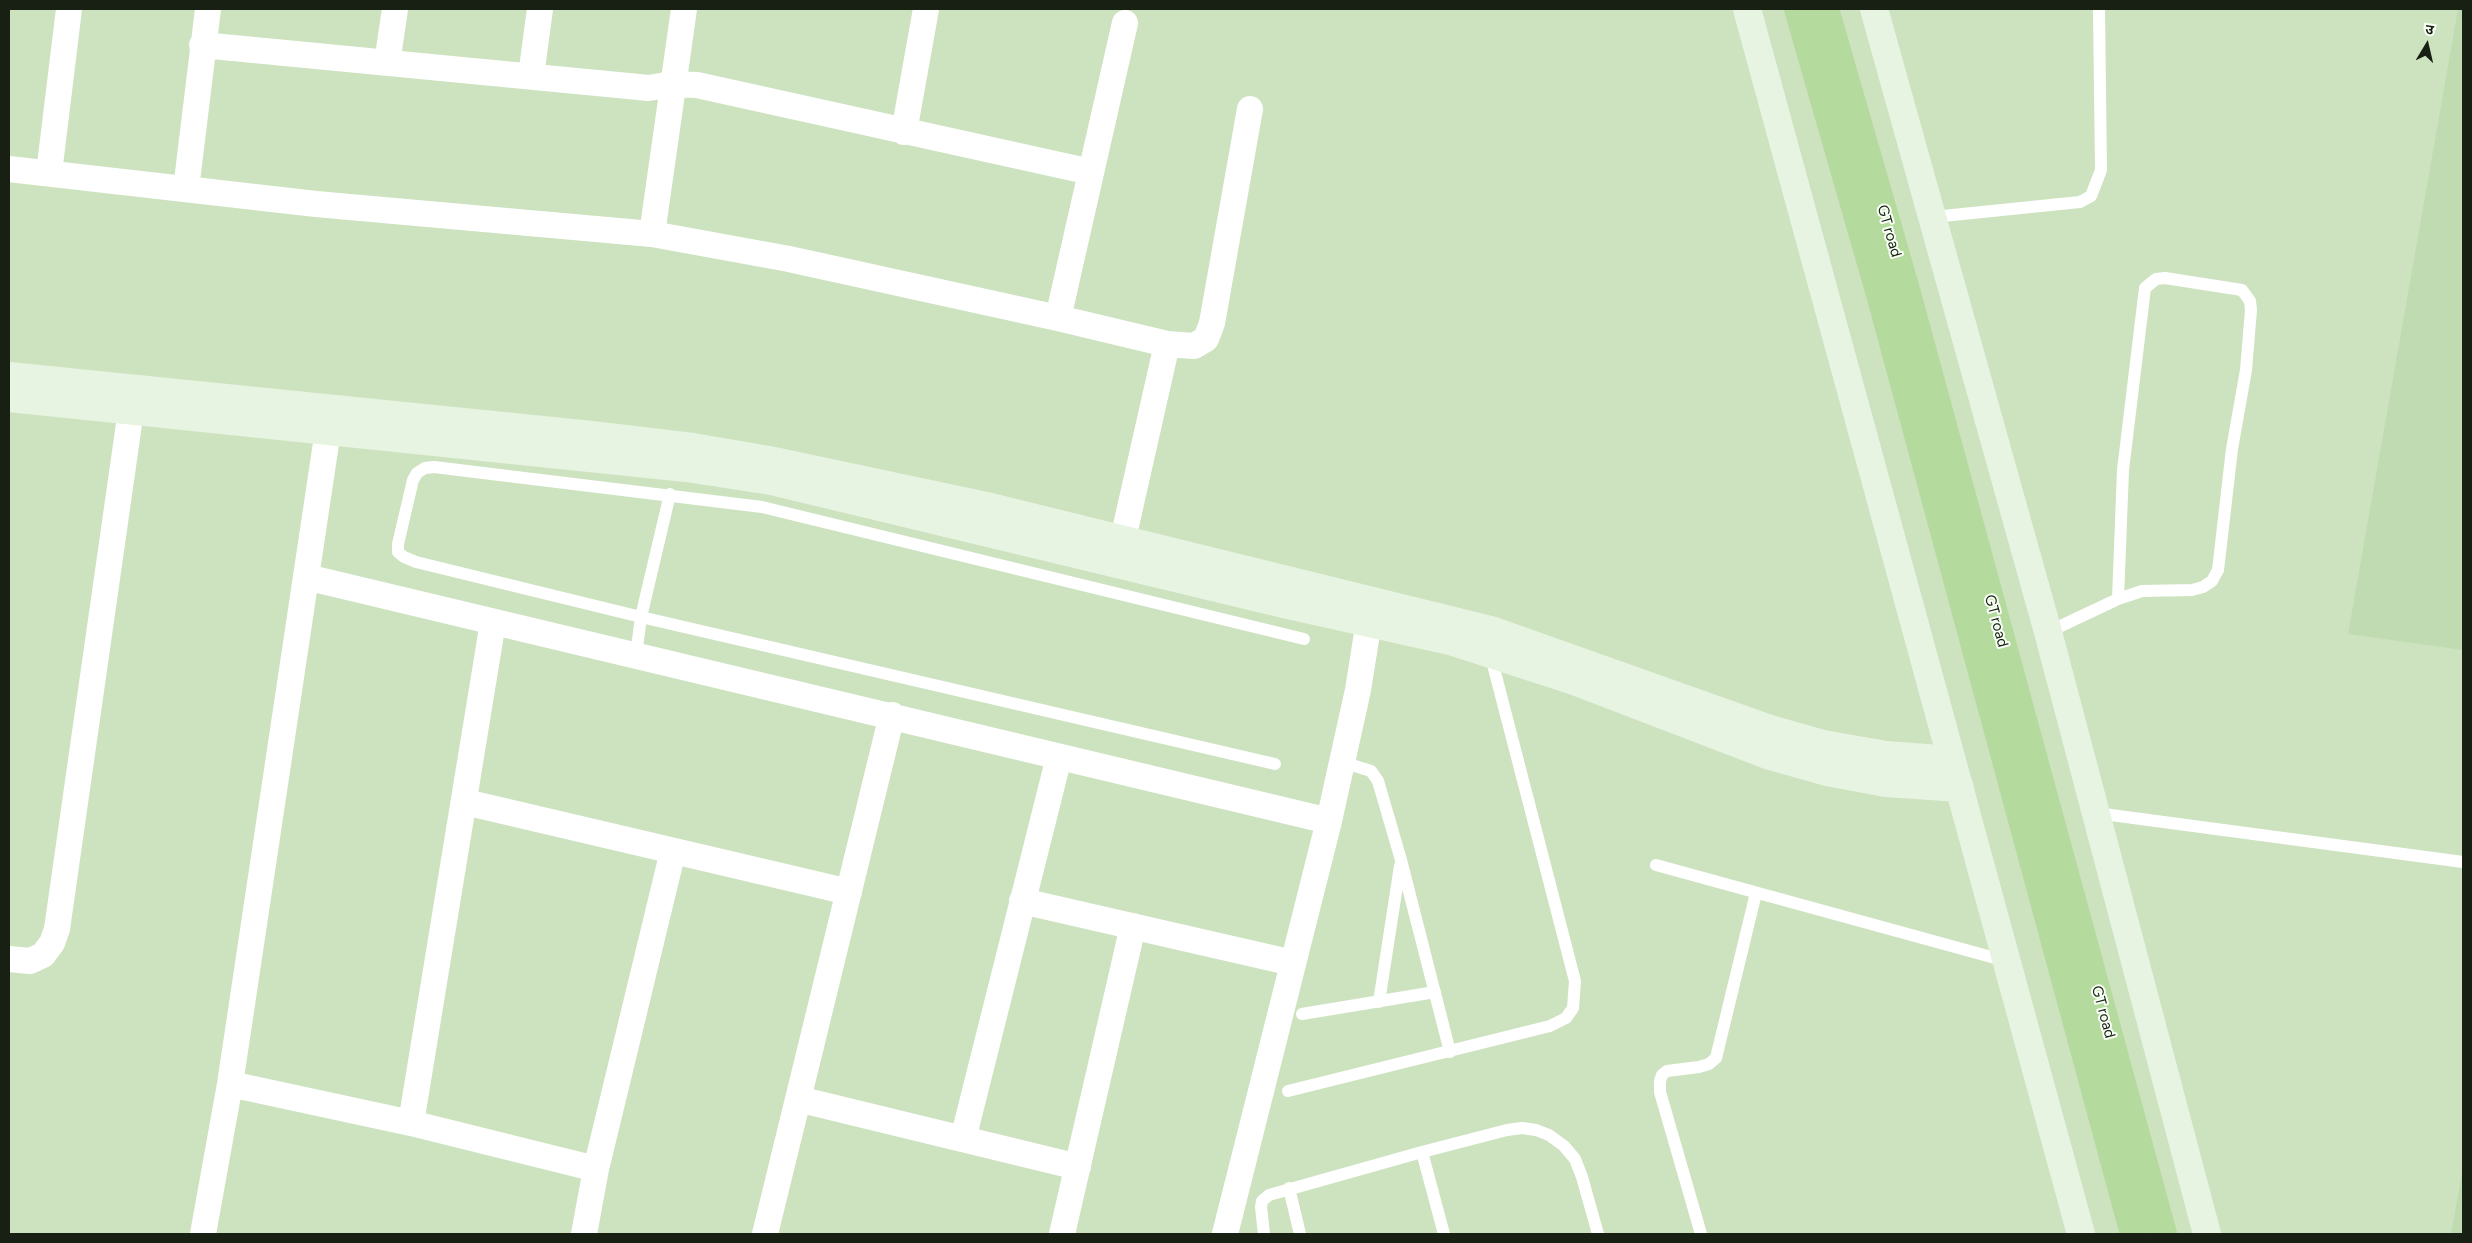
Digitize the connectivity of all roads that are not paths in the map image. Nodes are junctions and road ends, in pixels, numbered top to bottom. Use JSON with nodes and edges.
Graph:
{"nodes":[{"id":1,"x":69,"y":9,"type":"edge"},
{"id":2,"x":208,"y":9,"type":"edge"},
{"id":3,"x":395,"y":9,"type":"edge"},
{"id":4,"x":540,"y":9,"type":"edge"},
{"id":5,"x":684,"y":9,"type":"edge"},
{"id":6,"x":926,"y":9,"type":"edge"},
{"id":7,"x":1748,"y":9,"type":"edge"},
{"id":8,"x":1798,"y":9,"type":"edge"},
{"id":9,"x":1825,"y":9,"type":"edge"},
{"id":10,"x":1874,"y":9,"type":"edge"},
{"id":11,"x":2099,"y":9,"type":"edge"},
{"id":12,"x":1125,"y":23,"type":"dead end"},
{"id":13,"x":202,"y":45,"type":"junction"},
{"id":14,"x":387,"y":63,"type":"junction"},
{"id":15,"x":531,"y":76,"type":"junction"},
{"id":16,"x":672,"y":84,"type":"junction"},
{"id":17,"x":1250,"y":109,"type":"dead end"},
{"id":18,"x":904,"y":132,"type":"junction"},
{"id":19,"x":9,"y":169,"type":"edge"},
{"id":20,"x":1092,"y":172,"type":"junction"},
{"id":21,"x":50,"y":173,"type":"junction"},
{"id":22,"x":186,"y":189,"type":"junction"},
{"id":23,"x":1933,"y":216,"type":"junction"},
{"id":24,"x":652,"y":234,"type":"junction"},
{"id":25,"x":1058,"y":318,"type":"junction"},
{"id":26,"x":1167,"y":344,"type":"junction"},
{"id":27,"x":9,"y":376,"type":"edge"},
{"id":28,"x":9,"y":398,"type":"edge"},
{"id":29,"x":132,"y":410,"type":"junction"},
{"id":30,"x":330,"y":420,"type":"junction"},
{"id":31,"x":670,"y":494,"type":"junction"},
{"id":32,"x":1120,"y":553,"type":"junction"},
{"id":33,"x":306,"y":577,"type":"junction"},
{"id":34,"x":2118,"y":598,"type":"junction"},
{"id":35,"x":1370,"y":612,"type":"junction"},
{"id":36,"x":641,"y":617,"type":"junction"},
{"id":37,"x":493,"y":622,"type":"junction"},
{"id":38,"x":2048,"y":632,"type":"junction"},
{"id":39,"x":1304,"y":639,"type":"dead end"},
{"id":40,"x":1490,"y":653,"type":"junction"},
{"id":41,"x":636,"y":656,"type":"junction"},
{"id":42,"x":892,"y":715,"type":"junction"},
{"id":43,"x":1059,"y":757,"type":"junction"},
{"id":44,"x":1952,"y":760,"type":"junction"},
{"id":45,"x":1342,"y":762,"type":"junction"},
{"id":46,"x":1275,"y":764,"type":"dead end"},
{"id":47,"x":1960,"y":788,"type":"junction"},
{"id":48,"x":465,"y":802,"type":"junction"},
{"id":49,"x":2096,"y":813,"type":"junction"},
{"id":50,"x":1329,"y":821,"type":"junction"},
{"id":51,"x":672,"y":851,"type":"junction"},
{"id":52,"x":1401,"y":860,"type":"junction"},
{"id":53,"x":2463,"y":862,"type":"edge"},
{"id":54,"x":1656,"y":866,"type":"dead end"},
{"id":55,"x":849,"y":892,"type":"junction"},
{"id":56,"x":1756,"y":893,"type":"junction"},
{"id":57,"x":1022,"y":901,"type":"junction"},
{"id":58,"x":1133,"y":926,"type":"junction"},
{"id":59,"x":9,"y":959,"type":"edge"},
{"id":60,"x":2006,"y":961,"type":"junction"},
{"id":61,"x":1293,"y":963,"type":"junction"},
{"id":62,"x":1434,"y":992,"type":"junction"},
{"id":63,"x":1379,"y":1002,"type":"junction"},
{"id":64,"x":1302,"y":1014,"type":"dead end"},
{"id":65,"x":1450,"y":1052,"type":"junction"},
{"id":66,"x":230,"y":1084,"type":"junction"},
{"id":67,"x":1288,"y":1091,"type":"dead end"},
{"id":68,"x":798,"y":1099,"type":"junction"},
{"id":69,"x":411,"y":1123,"type":"junction"},
{"id":70,"x":963,"y":1139,"type":"junction"},
{"id":71,"x":1422,"y":1152,"type":"junction"},
{"id":72,"x":1078,"y":1167,"type":"junction"},
{"id":73,"x":596,"y":1169,"type":"junction"},
{"id":74,"x":1290,"y":1188,"type":"junction"},
{"id":75,"x":203,"y":1234,"type":"edge"},
{"id":76,"x":584,"y":1234,"type":"edge"},
{"id":77,"x":765,"y":1234,"type":"edge"},
{"id":78,"x":1062,"y":1234,"type":"edge"},
{"id":79,"x":1225,"y":1234,"type":"edge"},
{"id":80,"x":1264,"y":1234,"type":"edge"},
{"id":81,"x":1300,"y":1234,"type":"edge"},
{"id":82,"x":1444,"y":1234,"type":"edge"},
{"id":83,"x":1598,"y":1234,"type":"edge"},
{"id":84,"x":1701,"y":1234,"type":"edge"},
{"id":85,"x":2081,"y":1234,"type":"edge"},
{"id":86,"x":2134,"y":1234,"type":"edge"},
{"id":87,"x":2163,"y":1234,"type":"edge"},
{"id":88,"x":2207,"y":1234,"type":"edge"}],
"edges":[{"from":1,"to":21,"type":"street"},
{"from":2,"to":13,"type":"street"},
{"from":3,"to":14,"type":"street"},
{"from":4,"to":15,"type":"street"},
{"from":5,"to":16,"type":"street"},
{"from":6,"to":18,"type":"street"},
{"from":7,"to":44,"type":"street"},
{"from":8,"to":86,"type":"highway","name":"GT road"},
{"from":9,"to":87,"type":"highway","name":"GT road"},
{"from":10,"to":23,"type":"street"},
{"from":11,"to":23,"type":"lane"},
{"from":12,"to":20,"type":"street"},
{"from":13,"to":14,"type":"street"},
{"from":13,"to":22,"type":"street"},
{"from":14,"to":15,"type":"street"},
{"from":15,"to":16,"type":"street"},
{"from":16,"to":18,"type":"street"},
{"from":16,"to":24,"type":"street"},
{"from":17,"to":26,"type":"street"},
{"from":18,"to":20,"type":"street"},
{"from":19,"to":21,"type":"street"},
{"from":20,"to":25,"type":"street"},
{"from":21,"to":22,"type":"street"},
{"from":22,"to":24,"type":"street"},
{"from":23,"to":38,"type":"street"},
{"from":24,"to":25,"type":"street"},
{"from":25,"to":26,"type":"street"},
{"from":26,"to":32,"type":"street"},
{"from":27,"to":30,"type":"street"},
{"from":28,"to":29,"type":"street"},
{"from":29,"to":30,"type":"street"},
{"from":29,"to":59,"type":"street"},
{"from":30,"to":32,"type":"street"},
{"from":30,"to":33,"type":"street"},
{"from":31,"to":36,"type":"lane"},
{"from":31,"to":36,"type":"lane"},
{"from":31,"to":39,"type":"lane"},
{"from":32,"to":35,"type":"street"},
{"from":33,"to":37,"type":"street"},
{"from":33,"to":66,"type":"street"},
{"from":34,"to":34,"type":"lane"},
{"from":34,"to":38,"type":"lane"},
{"from":35,"to":40,"type":"street"},
{"from":35,"to":44,"type":"street"},
{"from":35,"to":45,"type":"street"},
{"from":36,"to":41,"type":"lane"},
{"from":36,"to":46,"type":"lane"},
{"from":37,"to":41,"type":"street"},
{"from":37,"to":48,"type":"street"},
{"from":38,"to":49,"type":"street"},
{"from":40,"to":47,"type":"street"},
{"from":40,"to":65,"type":"lane"},
{"from":41,"to":42,"type":"street"},
{"from":42,"to":43,"type":"street"},
{"from":42,"to":55,"type":"street"},
{"from":43,"to":50,"type":"street"},
{"from":43,"to":57,"type":"street"},
{"from":44,"to":47,"type":"street"},
{"from":45,"to":50,"type":"street"},
{"from":45,"to":52,"type":"lane"},
{"from":47,"to":60,"type":"street"},
{"from":48,"to":51,"type":"street"},
{"from":48,"to":69,"type":"street"},
{"from":49,"to":53,"type":"lane"},
{"from":49,"to":88,"type":"street"},
{"from":50,"to":61,"type":"street"},
{"from":51,"to":55,"type":"street"},
{"from":51,"to":73,"type":"street"},
{"from":52,"to":62,"type":"lane"},
{"from":52,"to":63,"type":"lane"},
{"from":54,"to":56,"type":"lane"},
{"from":55,"to":68,"type":"street"},
{"from":56,"to":60,"type":"lane"},
{"from":56,"to":84,"type":"lane"},
{"from":57,"to":58,"type":"street"},
{"from":57,"to":70,"type":"street"},
{"from":58,"to":61,"type":"street"},
{"from":58,"to":72,"type":"street"},
{"from":60,"to":85,"type":"street"},
{"from":61,"to":79,"type":"street"},
{"from":62,"to":63,"type":"lane"},
{"from":62,"to":65,"type":"lane"},
{"from":63,"to":64,"type":"lane"},
{"from":65,"to":67,"type":"lane"},
{"from":66,"to":69,"type":"street"},
{"from":66,"to":75,"type":"street"},
{"from":68,"to":70,"type":"street"},
{"from":68,"to":77,"type":"street"},
{"from":69,"to":73,"type":"street"},
{"from":70,"to":72,"type":"street"},
{"from":71,"to":74,"type":"lane"},
{"from":71,"to":82,"type":"lane"},
{"from":71,"to":83,"type":"lane"},
{"from":72,"to":78,"type":"street"},
{"from":73,"to":76,"type":"street"},
{"from":74,"to":80,"type":"lane"},
{"from":74,"to":81,"type":"lane"}]}
